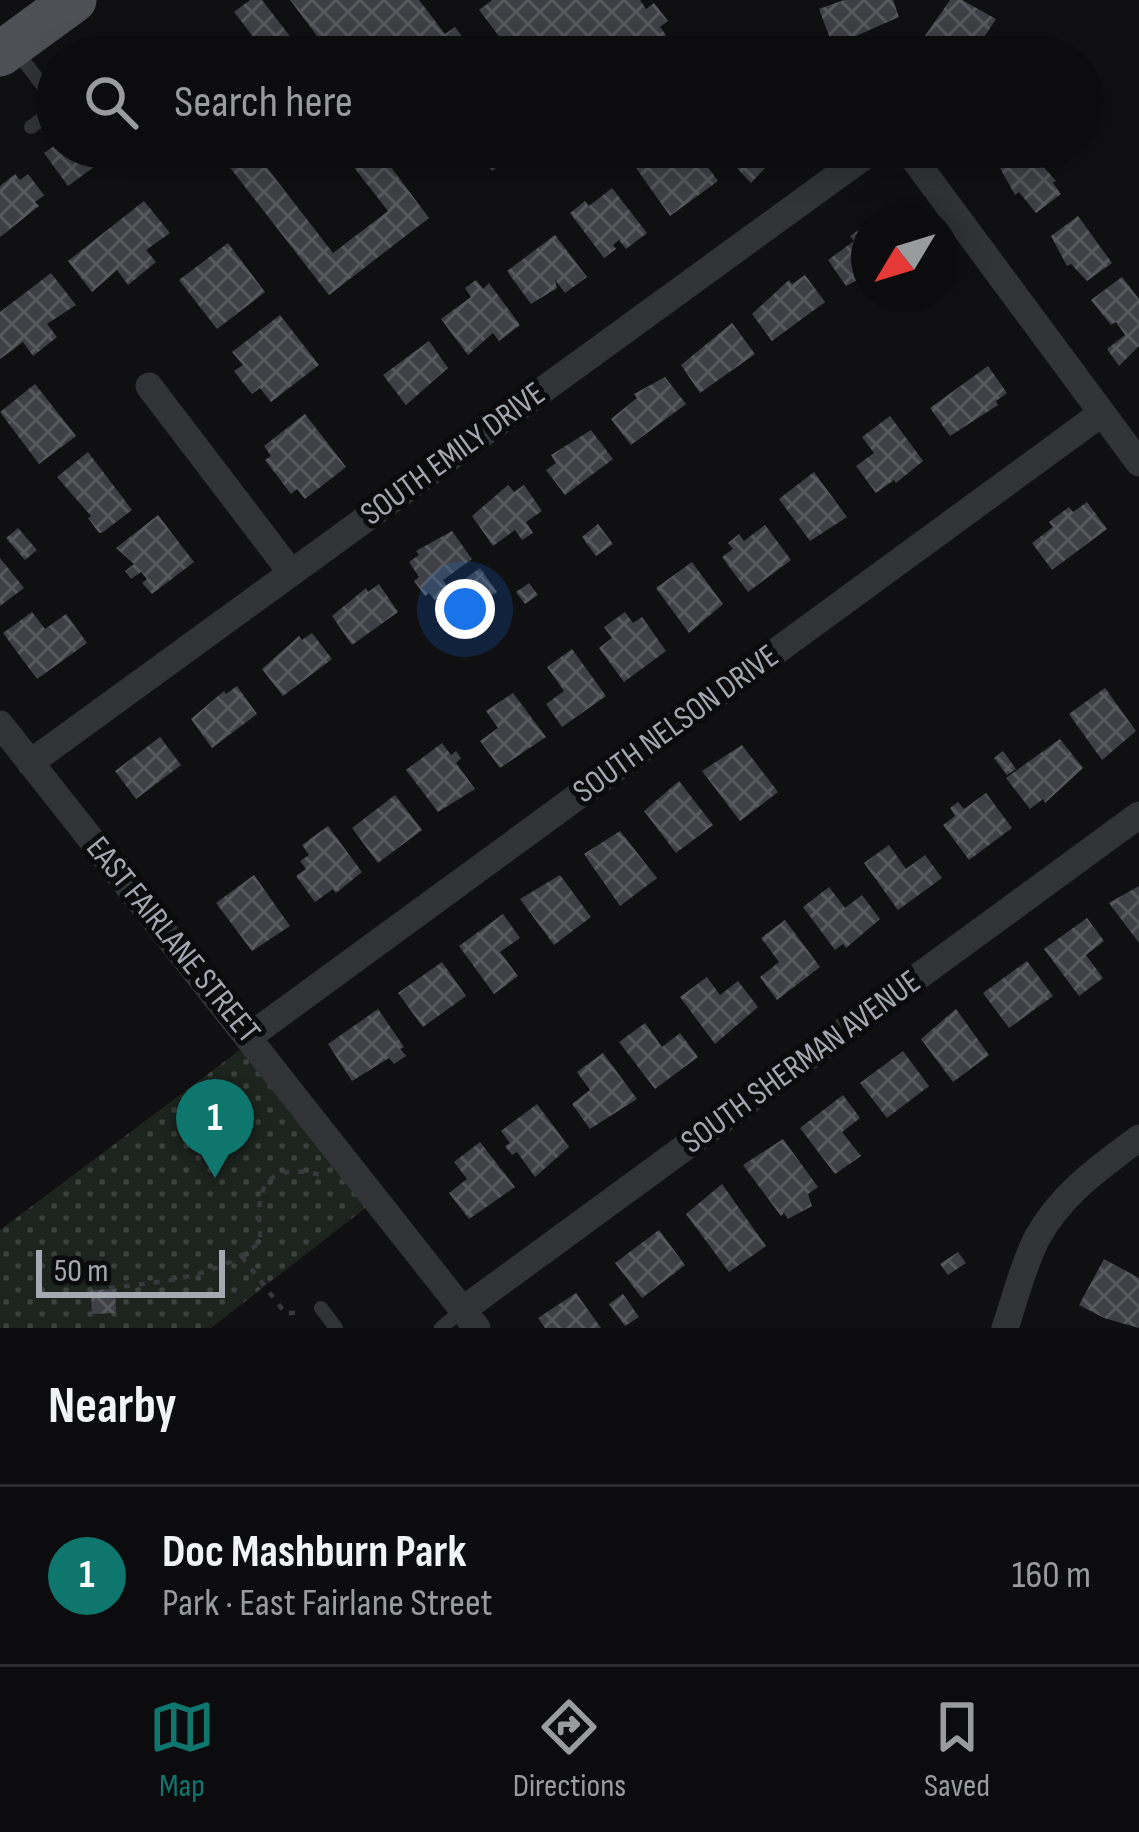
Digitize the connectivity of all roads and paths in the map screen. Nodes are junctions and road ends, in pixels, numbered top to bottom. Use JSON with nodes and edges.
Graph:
{"nodes":[{"id":1,"x":74,"y":0,"type":"edge"},
{"id":2,"x":6,"y":50,"type":"edge"},
{"id":3,"x":36,"y":83,"type":"edge"},
{"id":4,"x":36,"y":123,"type":"edge"},
{"id":5,"x":31,"y":127,"type":"dead end"},
{"id":6,"x":848,"y":168,"type":"edge"},
{"id":7,"x":921,"y":168,"type":"edge"},
{"id":8,"x":149,"y":386,"type":"dead end"},
{"id":9,"x":1102,"y":413,"type":"junction"},
{"id":10,"x":1139,"y":463,"type":"edge"},
{"id":11,"x":290,"y":571,"type":"junction"},
{"id":12,"x":0,"y":724,"type":"edge"},
{"id":13,"x":30,"y":763,"type":"junction"},
{"id":14,"x":1139,"y":815,"type":"edge"},
{"id":15,"x":250,"y":1036,"type":"junction"},
{"id":16,"x":1139,"y":1138,"type":"edge"},
{"id":17,"x":344,"y":1157,"type":"junction"},
{"id":18,"x":242,"y":1257,"type":"junction"},
{"id":19,"x":109,"y":1288,"type":"dead end"},
{"id":20,"x":320,"y":1308,"type":"joint"},
{"id":21,"x":470,"y":1319,"type":"edge"},
{"id":22,"x":336,"y":1328,"type":"edge"},
{"id":23,"x":440,"y":1328,"type":"edge"},
{"id":24,"x":1005,"y":1328,"type":"edge"}],
"edges":[{"from":1,"to":2,"type":"main road"},
{"from":2,"to":3,"type":"lane"},
{"from":4,"to":5,"type":"lane"},
{"from":6,"to":11,"type":"street","name":"SOUTH EMILY DRIVE"},
{"from":7,"to":9,"type":"street"},
{"from":8,"to":11,"type":"street"},
{"from":9,"to":10,"type":"street"},
{"from":9,"to":15,"type":"street","name":"SOUTH NELSON DRIVE"},
{"from":11,"to":13,"type":"street","name":"SOUTH EMILY DRIVE"},
{"from":12,"to":13,"type":"street","name":"EAST FAIRLANE STREET"},
{"from":13,"to":15,"type":"street","name":"EAST FAIRLANE STREET"},
{"from":14,"to":21,"type":"street","name":"SOUTH SHERMAN AVENUE"},
{"from":15,"to":17,"type":"street","name":"EAST FAIRLANE STREET"},
{"from":16,"to":24,"type":"street"},
{"from":17,"to":18,"type":"path"},
{"from":17,"to":21,"type":"street","name":"EAST FAIRLANE STREET"},
{"from":18,"to":19,"type":"path"},
{"from":18,"to":20,"type":"path"},
{"from":20,"to":22,"type":"lane"},
{"from":21,"to":23,"type":"lane"}]}
